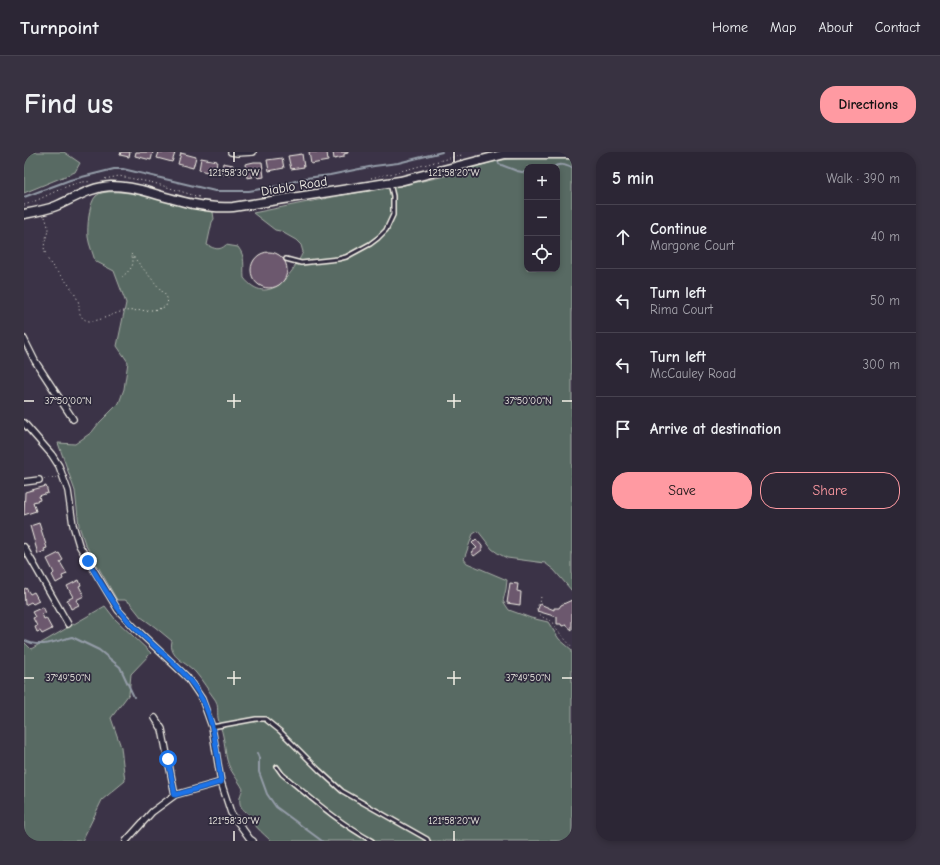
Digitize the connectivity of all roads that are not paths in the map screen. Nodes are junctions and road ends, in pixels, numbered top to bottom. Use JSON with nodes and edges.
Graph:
{"nodes":[{"id":1,"x":231,"y":152,"type":"edge"},
{"id":2,"x":253,"y":152,"type":"edge"},
{"id":3,"x":493,"y":154,"type":"edge"},
{"id":4,"x":572,"y":154,"type":"edge"},
{"id":5,"x":390,"y":183,"type":"junction"},
{"id":6,"x":24,"y":214,"type":"edge"},
{"id":7,"x":286,"y":259,"type":"dead end"},
{"id":8,"x":24,"y":339,"type":"edge"},
{"id":9,"x":73,"y":419,"type":"dead end"},
{"id":10,"x":24,"y":423,"type":"edge"},
{"id":11,"x":39,"y":480,"type":"dead end"},
{"id":12,"x":24,"y":482,"type":"edge"},
{"id":13,"x":24,"y":547,"type":"edge"},
{"id":14,"x":68,"y":624,"type":"dead end"},
{"id":15,"x":155,"y":718,"type":"dead end"},
{"id":16,"x":212,"y":727,"type":"junction"},
{"id":17,"x":277,"y":767,"type":"dead end"},
{"id":18,"x":221,"y":782,"type":"junction"},
{"id":19,"x":175,"y":795,"type":"junction"},
{"id":20,"x":250,"y":840,"type":"edge"},
{"id":21,"x":126,"y":841,"type":"edge"},
{"id":22,"x":372,"y":841,"type":"edge"},
{"id":23,"x":428,"y":841,"type":"edge"}],
"edges":[{"from":1,"to":2,"type":"street"},
{"from":3,"to":4,"type":"street","name":"Diablo Road"},
{"from":3,"to":5,"type":"street","name":"Diablo Road"},
{"from":5,"to":6,"type":"street","name":"Diablo Road"},
{"from":5,"to":7,"type":"lane"},
{"from":8,"to":9,"type":"street"},
{"from":10,"to":16,"type":"street"},
{"from":11,"to":12,"type":"street"},
{"from":13,"to":14,"type":"street"},
{"from":15,"to":19,"type":"street"},
{"from":16,"to":18,"type":"street"},
{"from":16,"to":23,"type":"lane"},
{"from":17,"to":22,"type":"lane"},
{"from":18,"to":19,"type":"street"},
{"from":18,"to":20,"type":"street"},
{"from":19,"to":21,"type":"street"}]}
